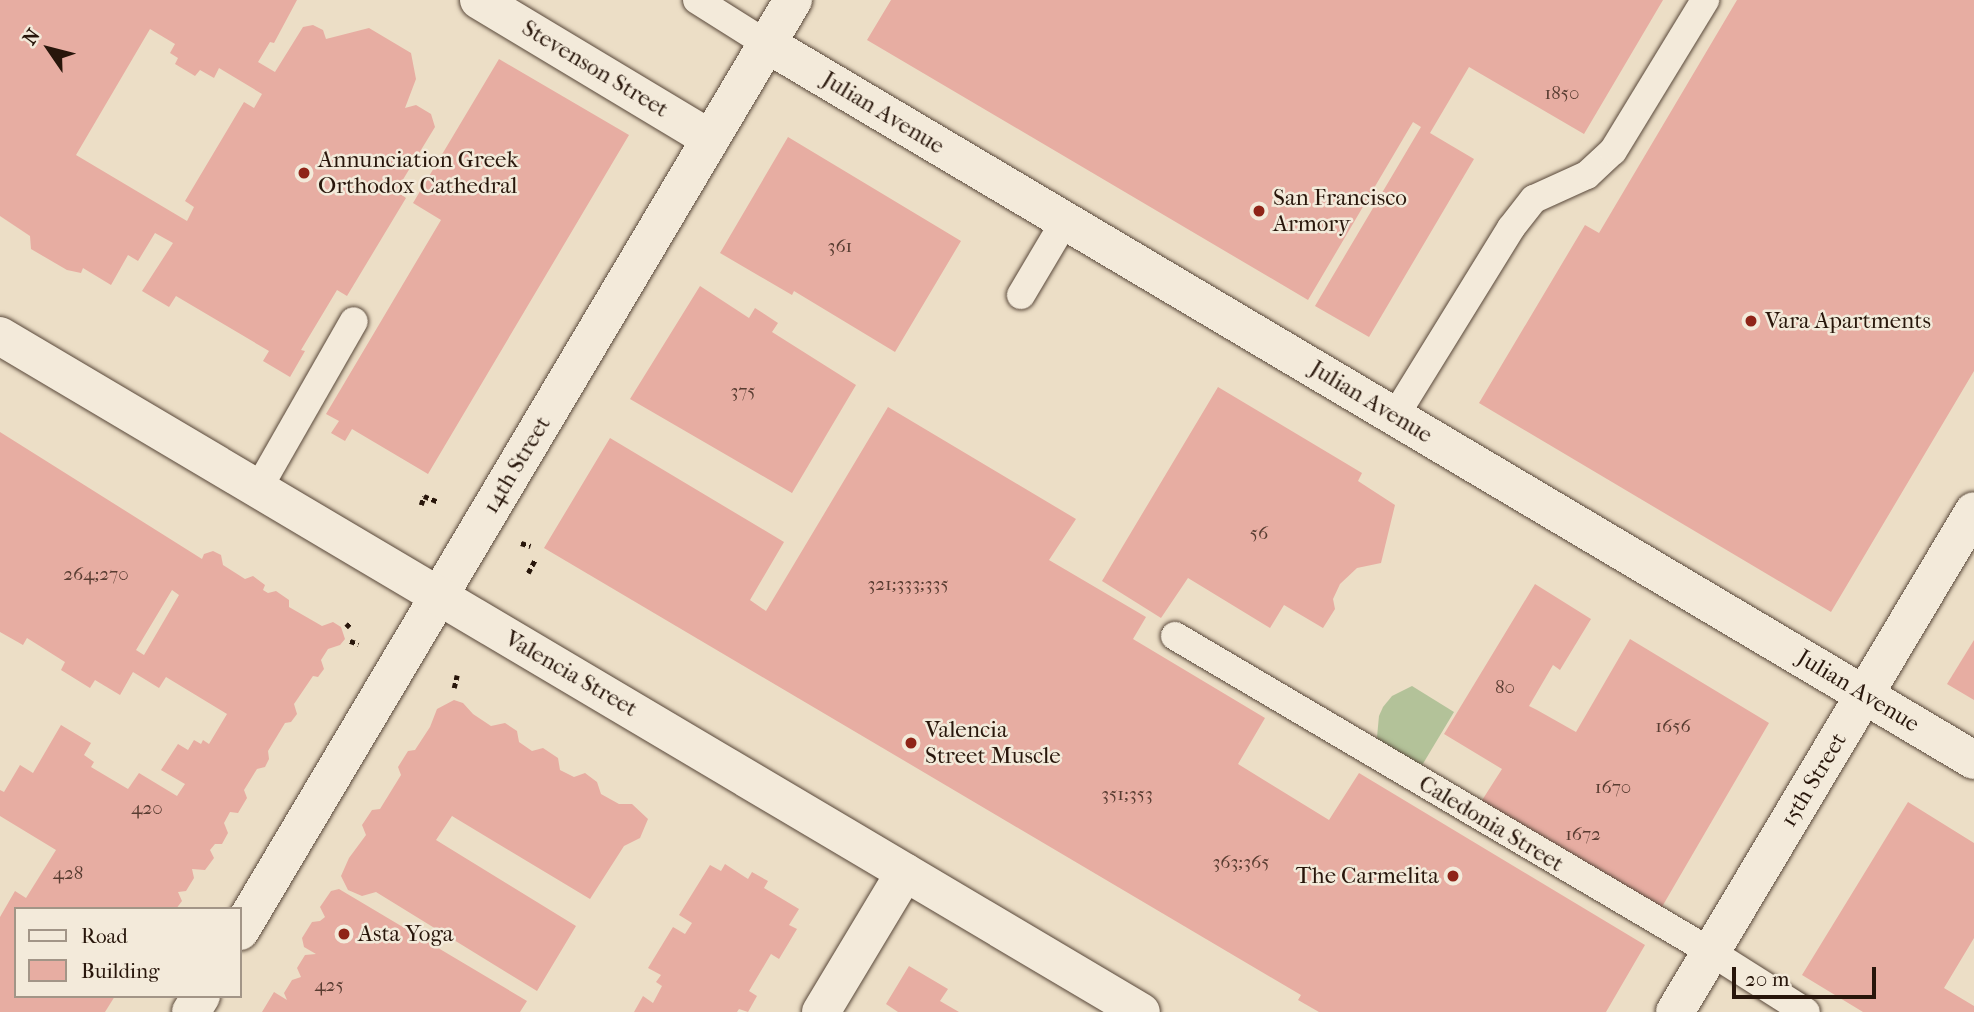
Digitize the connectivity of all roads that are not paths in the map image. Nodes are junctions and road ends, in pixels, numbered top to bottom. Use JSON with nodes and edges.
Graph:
{"nodes":[{"id":1,"x":479,"y":0,"type":"edge"},
{"id":2,"x":696,"y":0,"type":"edge"},
{"id":3,"x":793,"y":0,"type":"edge"},
{"id":4,"x":1705,"y":0,"type":"edge"},
{"id":5,"x":767,"y":44,"type":"junction"},
{"id":6,"x":710,"y":139,"type":"junction"},
{"id":7,"x":1065,"y":221,"type":"junction"},
{"id":8,"x":1021,"y":295,"type":"dead end"},
{"id":9,"x":354,"y":321,"type":"dead end"},
{"id":10,"x":3,"y":344,"type":"edge"},
{"id":11,"x":1395,"y":416,"type":"junction"},
{"id":12,"x":258,"y":489,"type":"junction"},
{"id":13,"x":1974,"y":512,"type":"edge"},
{"id":14,"x":439,"y":596,"type":"junction"},
{"id":15,"x":1175,"y":636,"type":"dead end"},
{"id":16,"x":1865,"y":694,"type":"junction"},
{"id":17,"x":1974,"y":760,"type":"edge"},
{"id":18,"x":905,"y":872,"type":"junction"},
{"id":19,"x":242,"y":928,"type":"edge"},
{"id":20,"x":1711,"y":952,"type":"junction"},
{"id":21,"x":821,"y":1012,"type":"edge"},
{"id":22,"x":1141,"y":1012,"type":"edge"},
{"id":23,"x":1675,"y":1012,"type":"edge"},
{"id":24,"x":1806,"y":1012,"type":"edge"}],
"edges":[{"from":1,"to":6,"type":"street","name":"Stevenson Street"},
{"from":2,"to":5,"type":"lane"},
{"from":3,"to":5,"type":"street","name":"14th Street"},
{"from":4,"to":11,"type":"lane"},
{"from":5,"to":6,"type":"street","name":"14th Street"},
{"from":5,"to":7,"type":"street","name":"Julian Avenue"},
{"from":6,"to":14,"type":"street","name":"14th Street"},
{"from":7,"to":8,"type":"lane"},
{"from":7,"to":11,"type":"street","name":"Julian Avenue"},
{"from":9,"to":12,"type":"lane"},
{"from":10,"to":12,"type":"street","name":"Valencia Street"},
{"from":11,"to":16,"type":"street","name":"Julian Avenue"},
{"from":12,"to":14,"type":"street","name":"Valencia Street"},
{"from":13,"to":16,"type":"street","name":"15th Street"},
{"from":14,"to":18,"type":"street","name":"Valencia Street"},
{"from":14,"to":19,"type":"street","name":"14th Street"},
{"from":15,"to":20,"type":"lane","name":"Caledonia Street"},
{"from":16,"to":17,"type":"street","name":"Julian Avenue"},
{"from":16,"to":20,"type":"street","name":"15th Street"},
{"from":18,"to":21,"type":"street"},
{"from":18,"to":22,"type":"street","name":"Valencia Street"},
{"from":20,"to":23,"type":"street","name":"15th Street"},
{"from":20,"to":24,"type":"lane","name":"Caledonia Street"}]}
